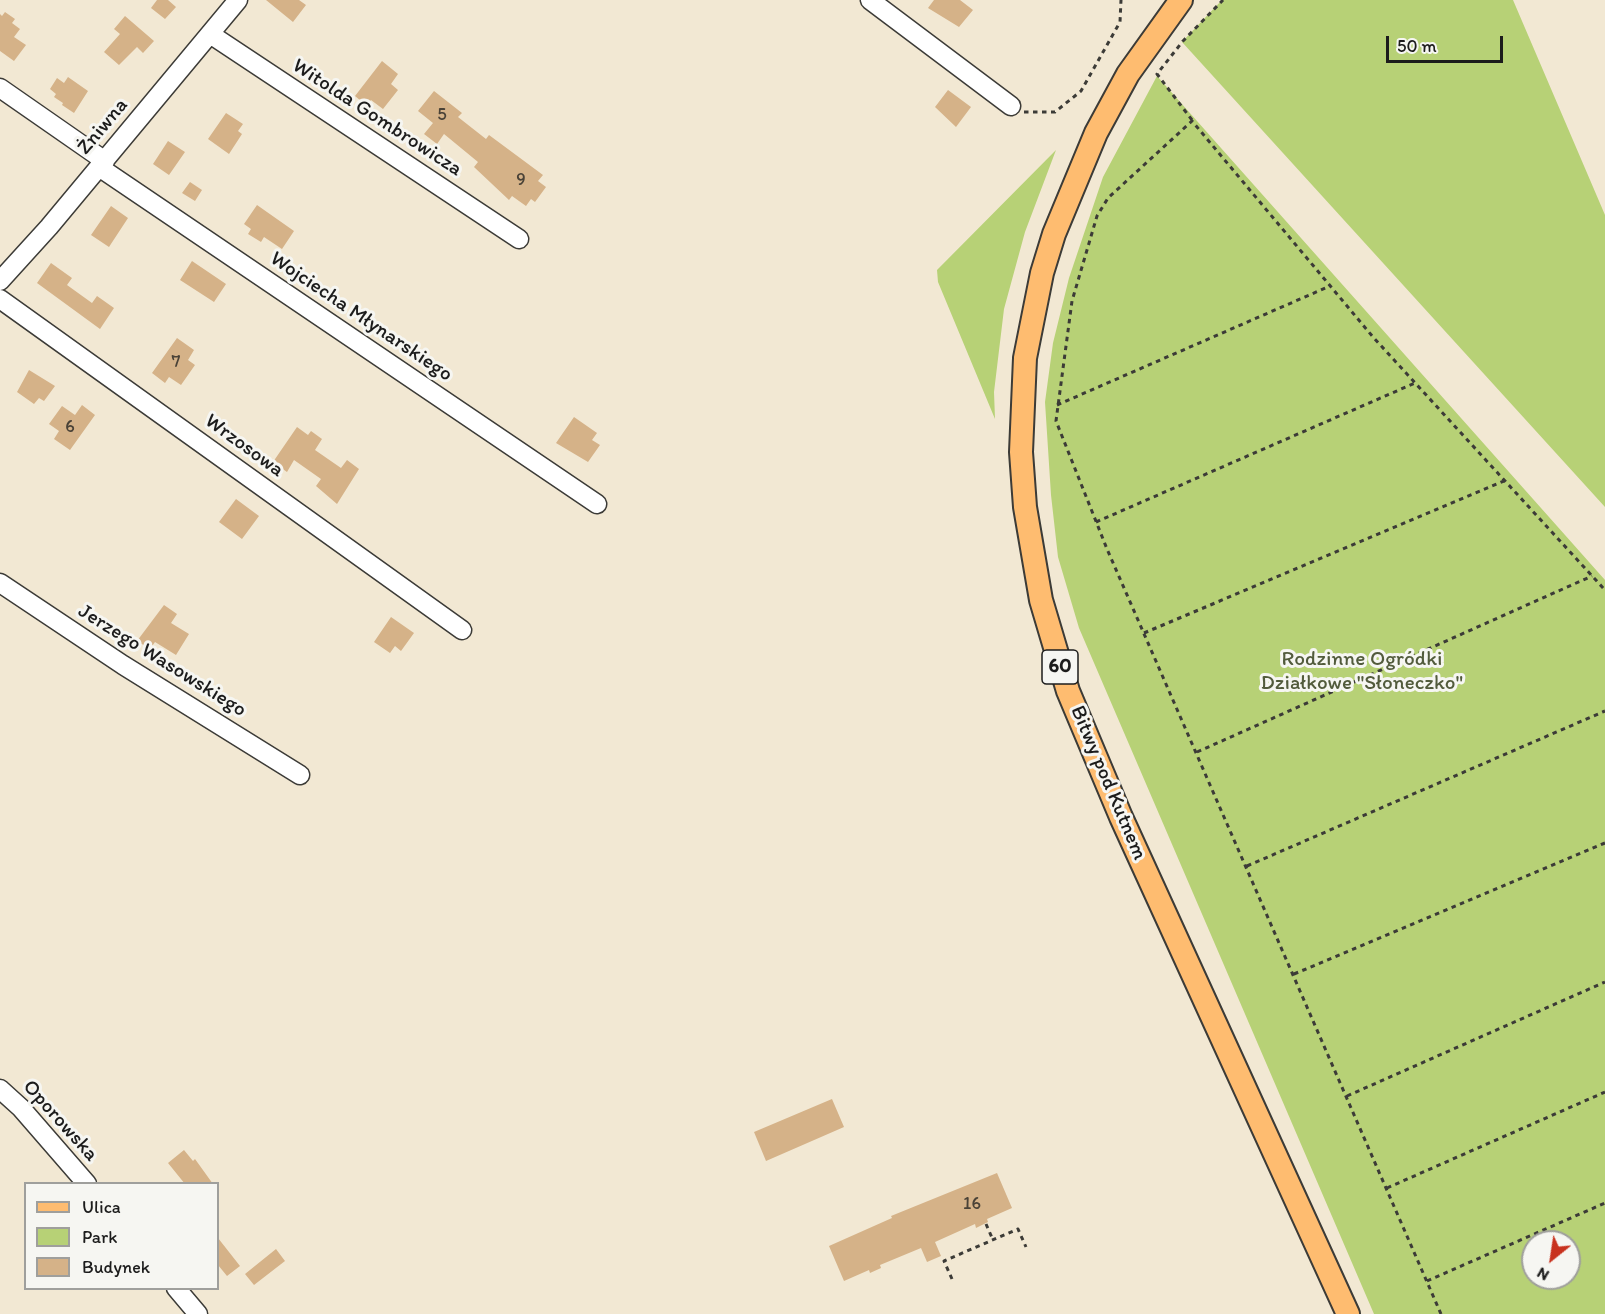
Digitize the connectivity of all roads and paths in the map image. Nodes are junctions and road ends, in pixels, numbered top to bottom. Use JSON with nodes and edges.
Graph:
{"nodes":[{"id":1,"x":238,"y":0,"type":"edge"},
{"id":2,"x":870,"y":0,"type":"edge"},
{"id":3,"x":1121,"y":0,"type":"edge"},
{"id":4,"x":1182,"y":0,"type":"edge"},
{"id":5,"x":1223,"y":0,"type":"edge"},
{"id":6,"x":210,"y":34,"type":"junction"},
{"id":7,"x":0,"y":88,"type":"edge"},
{"id":8,"x":1011,"y":106,"type":"joint"},
{"id":9,"x":1192,"y":121,"type":"junction"},
{"id":10,"x":102,"y":164,"type":"junction"},
{"id":11,"x":519,"y":239,"type":"dead end"},
{"id":12,"x":0,"y":281,"type":"edge"},
{"id":13,"x":1330,"y":286,"type":"junction"},
{"id":14,"x":0,"y":299,"type":"edge"},
{"id":15,"x":1415,"y":383,"type":"junction"},
{"id":16,"x":1057,"y":405,"type":"junction"},
{"id":17,"x":1504,"y":481,"type":"junction"},
{"id":18,"x":597,"y":504,"type":"dead end"},
{"id":19,"x":1096,"y":522,"type":"junction"},
{"id":20,"x":1592,"y":576,"type":"junction"},
{"id":21,"x":0,"y":583,"type":"edge"},
{"id":22,"x":1605,"y":590,"type":"edge"},
{"id":23,"x":462,"y":630,"type":"dead end"},
{"id":24,"x":1144,"y":633,"type":"junction"},
{"id":25,"x":1605,"y":711,"type":"edge"},
{"id":26,"x":1197,"y":752,"type":"junction"},
{"id":27,"x":300,"y":775,"type":"dead end"},
{"id":28,"x":1605,"y":843,"type":"edge"},
{"id":29,"x":1247,"y":866,"type":"junction"},
{"id":30,"x":1294,"y":974,"type":"junction"},
{"id":31,"x":1605,"y":982,"type":"edge"},
{"id":32,"x":0,"y":1089,"type":"edge"},
{"id":33,"x":1605,"y":1092,"type":"edge"},
{"id":34,"x":1347,"y":1096,"type":"junction"},
{"id":35,"x":85,"y":1182,"type":"edge"},
{"id":36,"x":1387,"y":1188,"type":"junction"},
{"id":37,"x":1605,"y":1203,"type":"edge"},
{"id":38,"x":986,"y":1224,"type":"dead end"},
{"id":39,"x":993,"y":1240,"type":"junction"},
{"id":40,"x":1026,"y":1247,"type":"dead end"},
{"id":41,"x":952,"y":1279,"type":"dead end"},
{"id":42,"x":1427,"y":1281,"type":"junction"},
{"id":43,"x":178,"y":1290,"type":"edge"},
{"id":44,"x":198,"y":1314,"type":"edge"},
{"id":45,"x":1348,"y":1314,"type":"edge"},
{"id":46,"x":1442,"y":1314,"type":"edge"}],
"edges":[{"from":1,"to":6,"type":"street","name":"Żniwna"},
{"from":2,"to":8,"type":"street"},
{"from":3,"to":8,"type":"path"},
{"from":4,"to":45,"type":"main road","name":"Bitwy pod Kutnem","number":"60"},
{"from":5,"to":9,"type":"path"},
{"from":6,"to":10,"type":"street","name":"Żniwna"},
{"from":6,"to":11,"type":"street","name":"Witolda Gombrowicza"},
{"from":7,"to":10,"type":"street","name":"Wojciecha Młynarskiego"},
{"from":9,"to":13,"type":"path"},
{"from":9,"to":16,"type":"path"},
{"from":10,"to":12,"type":"street","name":"Żniwna"},
{"from":10,"to":18,"type":"street","name":"Wojciecha Młynarskiego"},
{"from":13,"to":15,"type":"path"},
{"from":13,"to":16,"type":"path"},
{"from":14,"to":23,"type":"street","name":"Wrzosowa"},
{"from":15,"to":17,"type":"path"},
{"from":15,"to":19,"type":"path"},
{"from":16,"to":19,"type":"path"},
{"from":17,"to":20,"type":"path"},
{"from":17,"to":24,"type":"path"},
{"from":19,"to":24,"type":"path"},
{"from":20,"to":22,"type":"path"},
{"from":20,"to":26,"type":"path"},
{"from":21,"to":27,"type":"street","name":"Jerzego Wasowskiego"},
{"from":24,"to":26,"type":"path"},
{"from":25,"to":29,"type":"path"},
{"from":26,"to":29,"type":"path"},
{"from":28,"to":30,"type":"path"},
{"from":29,"to":30,"type":"path"},
{"from":30,"to":34,"type":"path"},
{"from":31,"to":34,"type":"path"},
{"from":32,"to":35,"type":"street","name":"Oporowska"},
{"from":33,"to":36,"type":"path"},
{"from":34,"to":36,"type":"path"},
{"from":36,"to":42,"type":"path"},
{"from":37,"to":42,"type":"path"},
{"from":38,"to":39,"type":"path"},
{"from":39,"to":40,"type":"path"},
{"from":39,"to":41,"type":"path"},
{"from":42,"to":46,"type":"path"},
{"from":43,"to":44,"type":"street"}]}
